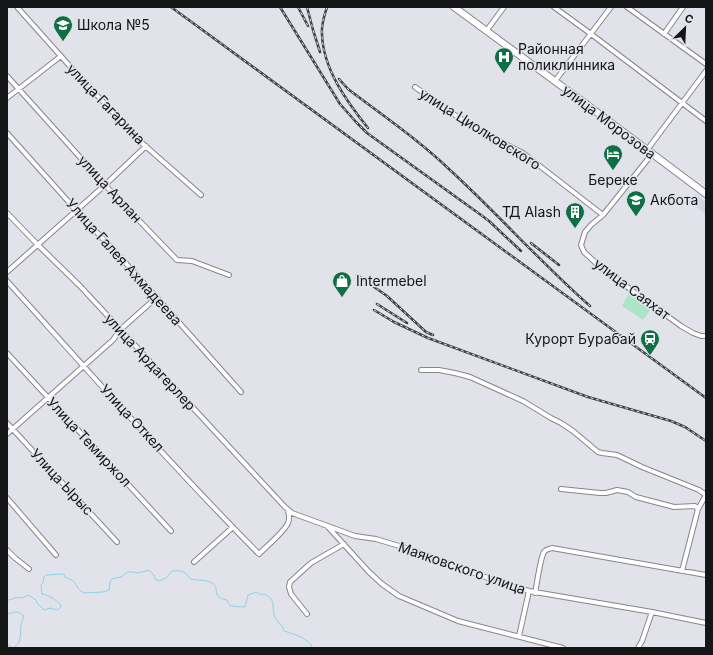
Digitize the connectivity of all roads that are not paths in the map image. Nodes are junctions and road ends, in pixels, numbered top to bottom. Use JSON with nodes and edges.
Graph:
{"nodes":[{"id":1,"x":17,"y":7,"type":"edge"},
{"id":2,"x":454,"y":7,"type":"edge"},
{"id":3,"x":504,"y":7,"type":"edge"},
{"id":4,"x":554,"y":7,"type":"edge"},
{"id":5,"x":611,"y":7,"type":"edge"},
{"id":6,"x":627,"y":7,"type":"edge"},
{"id":7,"x":683,"y":7,"type":"edge"},
{"id":8,"x":487,"y":30,"type":"junction"},
{"id":9,"x":591,"y":34,"type":"junction"},
{"id":10,"x":664,"y":34,"type":"junction"},
{"id":11,"x":61,"y":56,"type":"junction"},
{"id":12,"x":706,"y":64,"type":"edge"},
{"id":13,"x":706,"y":71,"type":"edge"},
{"id":14,"x":7,"y":76,"type":"edge"},
{"id":15,"x":555,"y":81,"type":"junction"},
{"id":16,"x":415,"y":87,"type":"dead end"},
{"id":17,"x":18,"y":89,"type":"junction"},
{"id":18,"x":7,"y":98,"type":"edge"},
{"id":19,"x":682,"y":103,"type":"junction"},
{"id":20,"x":706,"y":121,"type":"edge"},
{"id":21,"x":7,"y":133,"type":"edge"},
{"id":22,"x":146,"y":146,"type":"junction"},
{"id":23,"x":647,"y":150,"type":"junction"},
{"id":24,"x":652,"y":154,"type":"junction"},
{"id":25,"x":105,"y":185,"type":"junction"},
{"id":26,"x":706,"y":194,"type":"edge"},
{"id":27,"x":201,"y":195,"type":"dead end"},
{"id":28,"x":76,"y":210,"type":"junction"},
{"id":29,"x":7,"y":213,"type":"edge"},
{"id":30,"x":603,"y":215,"type":"junction"},
{"id":31,"x":38,"y":245,"type":"junction"},
{"id":32,"x":7,"y":272,"type":"edge"},
{"id":33,"x":229,"y":275,"type":"dead end"},
{"id":34,"x":7,"y":281,"type":"edge"},
{"id":35,"x":157,"y":298,"type":"junction"},
{"id":36,"x":120,"y":330,"type":"junction"},
{"id":37,"x":706,"y":336,"type":"edge"},
{"id":38,"x":7,"y":353,"type":"edge"},
{"id":39,"x":84,"y":366,"type":"junction"},
{"id":40,"x":421,"y":370,"type":"dead end"},
{"id":41,"x":241,"y":392,"type":"dead end"},
{"id":42,"x":48,"y":397,"type":"junction"},
{"id":43,"x":7,"y":423,"type":"edge"},
{"id":44,"x":13,"y":429,"type":"junction"},
{"id":45,"x":7,"y":434,"type":"edge"},
{"id":46,"x":561,"y":489,"type":"dead end"},
{"id":47,"x":706,"y":495,"type":"edge"},
{"id":48,"x":7,"y":498,"type":"edge"},
{"id":49,"x":698,"y":509,"type":"junction"},
{"id":50,"x":290,"y":511,"type":"junction"},
{"id":51,"x":328,"y":526,"type":"junction"},
{"id":52,"x":233,"y":527,"type":"junction"},
{"id":53,"x":171,"y":531,"type":"dead end"},
{"id":54,"x":117,"y":542,"type":"dead end"},
{"id":55,"x":344,"y":544,"type":"junction"},
{"id":56,"x":7,"y":550,"type":"edge"},
{"id":57,"x":56,"y":555,"type":"dead end"},
{"id":58,"x":194,"y":562,"type":"dead end"},
{"id":59,"x":29,"y":569,"type":"dead end"},
{"id":60,"x":682,"y":571,"type":"junction"},
{"id":61,"x":706,"y":575,"type":"edge"},
{"id":62,"x":529,"y":591,"type":"junction"},
{"id":63,"x":535,"y":593,"type":"junction"},
{"id":64,"x":652,"y":612,"type":"junction"},
{"id":65,"x":307,"y":614,"type":"dead end"},
{"id":66,"x":706,"y":623,"type":"edge"},
{"id":67,"x":519,"y":636,"type":"junction"},
{"id":68,"x":562,"y":648,"type":"edge"},
{"id":69,"x":638,"y":648,"type":"edge"}],
"edges":[{"from":1,"to":11,"type":"street","name":"улица Гагарина"},
{"from":2,"to":8,"type":"main road","name":"улица Морозова"},
{"from":3,"to":8,"type":"street"},
{"from":4,"to":9,"type":"street"},
{"from":5,"to":9,"type":"street"},
{"from":6,"to":10,"type":"street"},
{"from":7,"to":10,"type":"street"},
{"from":8,"to":15,"type":"main road","name":"улица Морозова"},
{"from":9,"to":15,"type":"street"},
{"from":9,"to":19,"type":"street"},
{"from":10,"to":12,"type":"street"},
{"from":11,"to":17,"type":"street"},
{"from":11,"to":22,"type":"street","name":"улица Гагарина"},
{"from":13,"to":19,"type":"street"},
{"from":14,"to":17,"type":"street","name":"улица Арлан"},
{"from":15,"to":23,"type":"main road","name":"улица Морозова"},
{"from":16,"to":30,"type":"street","name":"улица Циолковского"},
{"from":17,"to":18,"type":"street"},
{"from":17,"to":25,"type":"street","name":"улица Арлан"},
{"from":19,"to":20,"type":"street"},
{"from":19,"to":23,"type":"street"},
{"from":21,"to":28,"type":"street","name":"Улица Галея Ахмадеева"},
{"from":22,"to":25,"type":"street"},
{"from":22,"to":27,"type":"street","name":"улица Гагарина"},
{"from":23,"to":24,"type":"main road","name":"улица Морозова"},
{"from":24,"to":26,"type":"main road","name":"улица Морозова"},
{"from":24,"to":30,"type":"street","name":"улица Саяхат"},
{"from":25,"to":28,"type":"street"},
{"from":25,"to":33,"type":"street","name":"улица Арлан"},
{"from":28,"to":31,"type":"street"},
{"from":28,"to":35,"type":"street","name":"Улица Галея Ахмадеева"},
{"from":29,"to":31,"type":"street","name":"улица Ардагерлер"},
{"from":30,"to":37,"type":"street","name":"улица Саяхат"},
{"from":31,"to":32,"type":"street"},
{"from":31,"to":36,"type":"street","name":"улица Ардагерлер"},
{"from":34,"to":39,"type":"street","name":"Улица Откел"},
{"from":35,"to":36,"type":"street"},
{"from":35,"to":41,"type":"street","name":"Улица Галея Ахмадеева"},
{"from":36,"to":39,"type":"street"},
{"from":36,"to":50,"type":"street","name":"улица Ардагерлер"},
{"from":38,"to":42,"type":"street","name":"Улица Темиржол"},
{"from":39,"to":42,"type":"street"},
{"from":39,"to":52,"type":"street","name":"Улица Откел"},
{"from":40,"to":47,"type":"street"},
{"from":42,"to":44,"type":"street"},
{"from":42,"to":53,"type":"street","name":"Улица Темиржол"},
{"from":43,"to":44,"type":"street","name":"Улица Ырыс"},
{"from":44,"to":45,"type":"street"},
{"from":44,"to":54,"type":"street","name":"Улица Ырыс"},
{"from":46,"to":49,"type":"street"},
{"from":47,"to":49,"type":"street"},
{"from":48,"to":57,"type":"street"},
{"from":49,"to":60,"type":"street"},
{"from":50,"to":51,"type":"street","name":"Маяковского улица"},
{"from":50,"to":52,"type":"street","name":"Улица Откел"},
{"from":51,"to":55,"type":"street"},
{"from":51,"to":62,"type":"street","name":"Маяковского улица"},
{"from":52,"to":58,"type":"street"},
{"from":55,"to":65,"type":"street"},
{"from":55,"to":67,"type":"street"},
{"from":56,"to":59,"type":"street"},
{"from":60,"to":61,"type":"street"},
{"from":60,"to":63,"type":"street"},
{"from":62,"to":63,"type":"street","name":"Маяковского улица"},
{"from":62,"to":67,"type":"street"},
{"from":63,"to":64,"type":"street","name":"Маяковского улица"},
{"from":64,"to":66,"type":"street","name":"Маяковского улица"},
{"from":64,"to":69,"type":"street"},
{"from":67,"to":68,"type":"street"}]}
